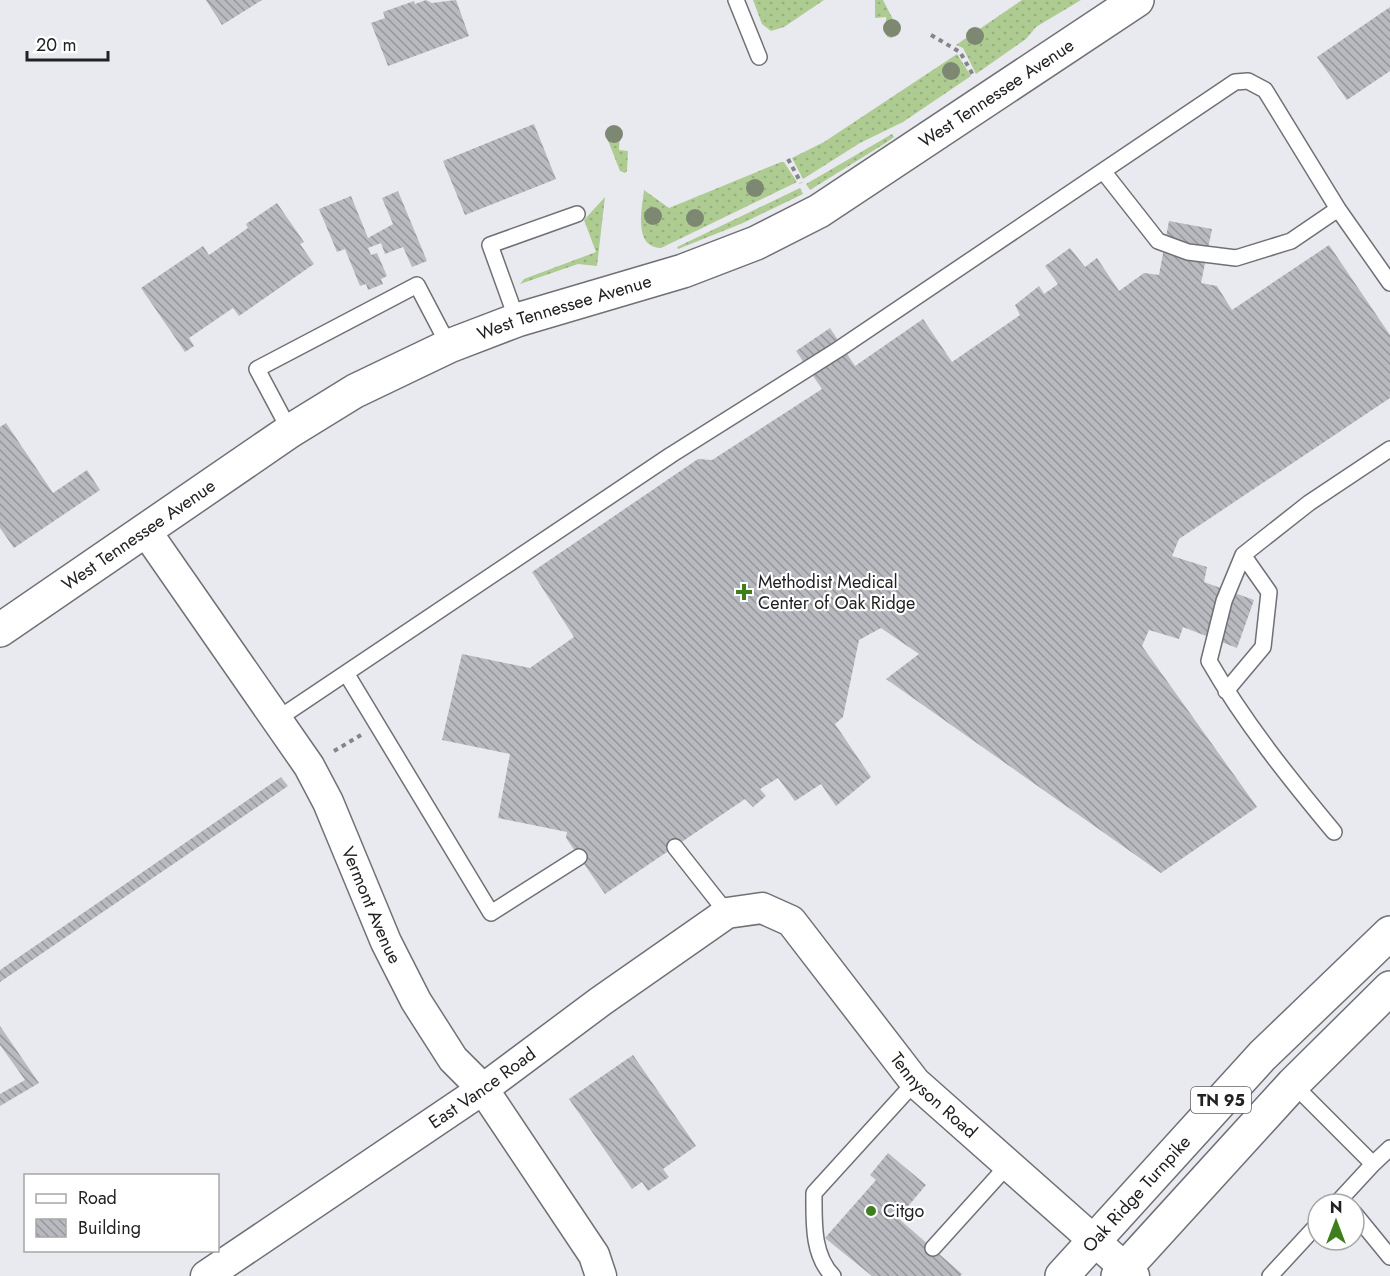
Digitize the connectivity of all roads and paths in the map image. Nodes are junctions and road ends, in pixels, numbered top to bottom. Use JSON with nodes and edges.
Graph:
{"nodes":[{"id":1,"x":736,"y":0,"type":"edge"},
{"id":2,"x":1137,"y":0,"type":"edge"},
{"id":3,"x":931,"y":35,"type":"dead end"},
{"id":4,"x":759,"y":57,"type":"dead end"},
{"id":5,"x":972,"y":72,"type":"dead end"},
{"id":6,"x":788,"y":159,"type":"dead end"},
{"id":7,"x":1103,"y":171,"type":"junction"},
{"id":8,"x":801,"y":183,"type":"dead end"},
{"id":9,"x":1338,"y":209,"type":"junction"},
{"id":10,"x":577,"y":214,"type":"dead end"},
{"id":11,"x":1390,"y":283,"type":"edge"},
{"id":12,"x":517,"y":320,"type":"junction"},
{"id":13,"x":449,"y":346,"type":"junction"},
{"id":14,"x":290,"y":431,"type":"junction"},
{"id":15,"x":1390,"y":449,"type":"edge"},
{"id":16,"x":145,"y":530,"type":"junction"},
{"id":17,"x":1243,"y":555,"type":"junction"},
{"id":18,"x":0,"y":630,"type":"edge"},
{"id":19,"x":346,"y":673,"type":"junction"},
{"id":20,"x":1226,"y":691,"type":"junction"},
{"id":21,"x":276,"y":720,"type":"junction"},
{"id":22,"x":1334,"y":832,"type":"dead end"},
{"id":23,"x":675,"y":847,"type":"dead end"},
{"id":24,"x":579,"y":857,"type":"dead end"},
{"id":25,"x":762,"y":908,"type":"joint"},
{"id":26,"x":727,"y":913,"type":"junction"},
{"id":27,"x":1390,"y":933,"type":"edge"},
{"id":28,"x":1390,"y":988,"type":"edge"},
{"id":29,"x":915,"y":1082,"type":"junction"},
{"id":30,"x":1293,"y":1084,"type":"junction"},
{"id":31,"x":483,"y":1089,"type":"junction"},
{"id":32,"x":1390,"y":1148,"type":"edge"},
{"id":33,"x":1373,"y":1164,"type":"junction"},
{"id":34,"x":1008,"y":1166,"type":"junction"},
{"id":35,"x":1350,"y":1192,"type":"edge"},
{"id":36,"x":1366,"y":1228,"type":"edge"},
{"id":37,"x":1306,"y":1237,"type":"edge"},
{"id":38,"x":1092,"y":1240,"type":"junction"},
{"id":39,"x":933,"y":1248,"type":"dead end"},
{"id":40,"x":1390,"y":1257,"type":"edge"},
{"id":41,"x":1126,"y":1273,"type":"edge"},
{"id":42,"x":206,"y":1276,"type":"edge"},
{"id":43,"x":602,"y":1276,"type":"edge"},
{"id":44,"x":833,"y":1276,"type":"edge"},
{"id":45,"x":1062,"y":1276,"type":"edge"},
{"id":46,"x":1270,"y":1276,"type":"edge"}],
"edges":[{"from":1,"to":4,"type":"lane"},
{"from":2,"to":12,"type":"main road","name":"West Tennessee Avenue"},
{"from":3,"to":5,"type":"path"},
{"from":6,"to":8,"type":"path"},
{"from":7,"to":9,"type":"lane"},
{"from":7,"to":9,"type":"lane"},
{"from":7,"to":19,"type":"lane"},
{"from":9,"to":11,"type":"lane"},
{"from":10,"to":12,"type":"lane"},
{"from":12,"to":13,"type":"main road","name":"West Tennessee Avenue"},
{"from":13,"to":14,"type":"main road","name":"West Tennessee Avenue"},
{"from":13,"to":14,"type":"lane"},
{"from":14,"to":16,"type":"main road","name":"West Tennessee Avenue"},
{"from":15,"to":17,"type":"lane"},
{"from":16,"to":18,"type":"main road","name":"West Tennessee Avenue"},
{"from":16,"to":21,"type":"street","name":"Vermont Avenue"},
{"from":17,"to":20,"type":"lane"},
{"from":17,"to":20,"type":"lane"},
{"from":19,"to":21,"type":"lane"},
{"from":19,"to":24,"type":"lane"},
{"from":20,"to":22,"type":"lane"},
{"from":21,"to":31,"type":"street","name":"Vermont Avenue"},
{"from":23,"to":26,"type":"lane"},
{"from":25,"to":26,"type":"street","name":"East Vance Road"},
{"from":25,"to":29,"type":"street","name":"Tennyson Road"},
{"from":26,"to":31,"type":"street","name":"East Vance Road"},
{"from":27,"to":38,"type":"main road","name":"Oak Ridge Turnpike","number":"TN 95"},
{"from":28,"to":30,"type":"main road","number":"TN 95"},
{"from":29,"to":34,"type":"street","name":"Tennyson Road"},
{"from":29,"to":44,"type":"lane"},
{"from":30,"to":33,"type":"lane"},
{"from":30,"to":41,"type":"main road","number":"TN 95"},
{"from":31,"to":42,"type":"street","name":"East Vance Road"},
{"from":31,"to":43,"type":"street","name":"Vermont Avenue"},
{"from":32,"to":33,"type":"lane"},
{"from":33,"to":35,"type":"lane"},
{"from":34,"to":38,"type":"street","name":"Tennyson Road"},
{"from":34,"to":39,"type":"lane"},
{"from":36,"to":40,"type":"lane"},
{"from":37,"to":46,"type":"lane"},
{"from":38,"to":41,"type":"street","name":"Tennyson Road"},
{"from":38,"to":45,"type":"main road","name":"Oak Ridge Turnpike","number":"TN 95"}]}
